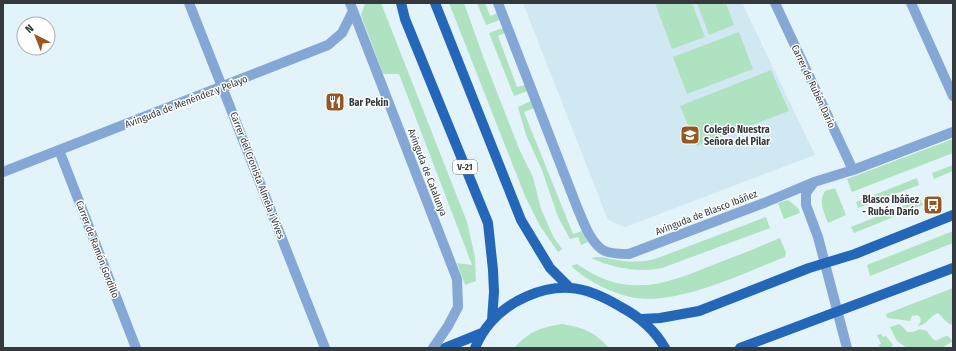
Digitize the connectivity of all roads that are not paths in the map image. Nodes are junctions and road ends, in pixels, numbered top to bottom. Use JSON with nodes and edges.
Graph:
{"nodes":[{"id":1,"x":190,"y":3,"type":"edge"},
{"id":2,"x":395,"y":3,"type":"edge"},
{"id":3,"x":401,"y":3,"type":"edge"},
{"id":4,"x":435,"y":3,"type":"edge"},
{"id":5,"x":498,"y":3,"type":"edge"},
{"id":6,"x":775,"y":3,"type":"edge"},
{"id":7,"x":911,"y":3,"type":"edge"},
{"id":8,"x":352,"y":7,"type":"edge"},
{"id":9,"x":405,"y":19,"type":"junction"},
{"id":10,"x":223,"y":86,"type":"junction"},
{"id":11,"x":953,"y":96,"type":"edge"},
{"id":12,"x":953,"y":132,"type":"edge"},
{"id":13,"x":59,"y":150,"type":"junction"},
{"id":14,"x":852,"y":170,"type":"junction"},
{"id":15,"x":3,"y":172,"type":"edge"},
{"id":16,"x":814,"y":182,"type":"junction"},
{"id":17,"x":953,"y":215,"type":"edge"},
{"id":18,"x":825,"y":263,"type":"junction"},
{"id":19,"x":953,"y":268,"type":"edge"},
{"id":20,"x":570,"y":288,"type":"junction"},
{"id":21,"x":838,"y":311,"type":"junction"},
{"id":22,"x":642,"y":319,"type":"junction"},
{"id":23,"x":492,"y":320,"type":"junction"},
{"id":24,"x":482,"y":333,"type":"junction"},
{"id":25,"x":136,"y":348,"type":"edge"},
{"id":26,"x":325,"y":348,"type":"edge"},
{"id":27,"x":433,"y":348,"type":"edge"},
{"id":28,"x":445,"y":348,"type":"edge"},
{"id":29,"x":475,"y":348,"type":"edge"},
{"id":30,"x":665,"y":348,"type":"edge"},
{"id":31,"x":740,"y":348,"type":"edge"},
{"id":32,"x":847,"y":348,"type":"edge"}],
"edges":[{"from":1,"to":10,"type":"street","name":"Carrer del Cronista Almela i Vives"},
{"from":2,"to":9,"type":"main road"},
{"from":3,"to":9,"type":"main road","number":"V-21"},
{"from":4,"to":20,"type":"main road"},
{"from":5,"to":16,"type":"street","name":"Avinguda de Blasco Ibáñez"},
{"from":6,"to":14,"type":"street","name":"Carrer de Rubén Darío"},
{"from":7,"to":11,"type":"street"},
{"from":8,"to":10,"type":"street","name":"Avinguda de Menéndez y Pelayo"},
{"from":8,"to":27,"type":"street","name":"Avinguda de Catalunya"},
{"from":9,"to":23,"type":"main road","number":"V-21"},
{"from":10,"to":13,"type":"street","name":"Avinguda de Menéndez y Pelayo"},
{"from":10,"to":26,"type":"street","name":"Carrer del Cronista Almela i Vives"},
{"from":12,"to":14,"type":"street","name":"Avinguda de Blasco Ibáñez"},
{"from":13,"to":15,"type":"street","name":"Avinguda de Menéndez y Pelayo"},
{"from":13,"to":25,"type":"street","name":"Carrer de Ramón Gordillo"},
{"from":14,"to":16,"type":"street","name":"Avinguda de Blasco Ibáñez"},
{"from":16,"to":18,"type":"street"},
{"from":17,"to":18,"type":"main road"},
{"from":18,"to":21,"type":"street"},
{"from":18,"to":22,"type":"main road"},
{"from":19,"to":21,"type":"main road"},
{"from":20,"to":22,"type":"main road"},
{"from":20,"to":23,"type":"main road"},
{"from":21,"to":31,"type":"main road"},
{"from":21,"to":32,"type":"street"},
{"from":22,"to":30,"type":"main road"},
{"from":23,"to":24,"type":"main road"},
{"from":24,"to":28,"type":"main road"},
{"from":24,"to":29,"type":"main road"}]}
